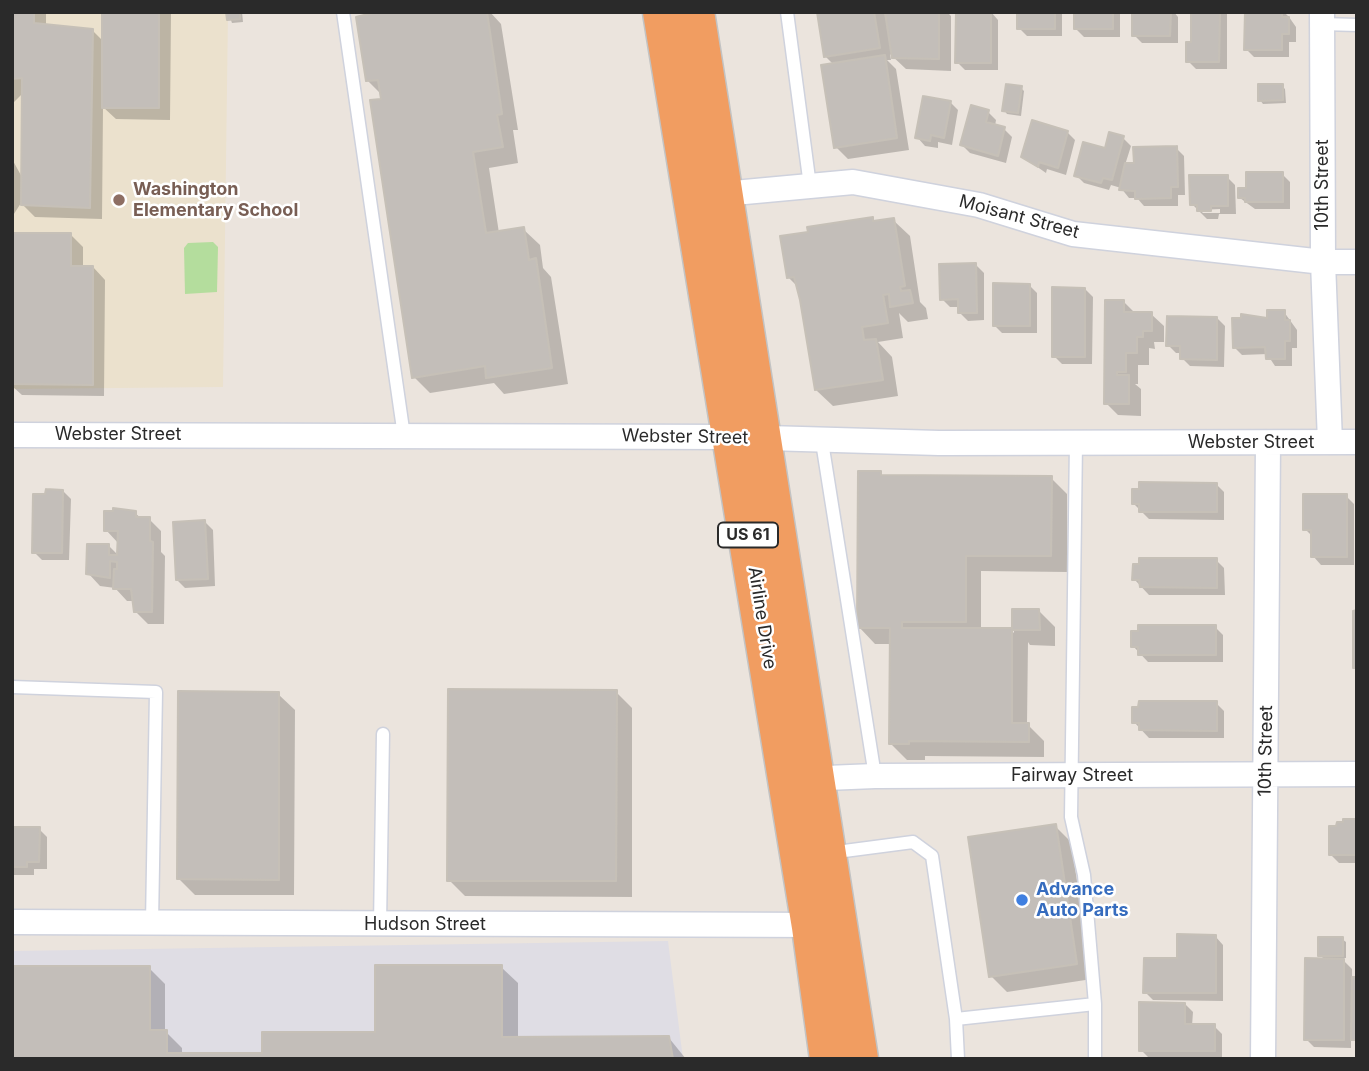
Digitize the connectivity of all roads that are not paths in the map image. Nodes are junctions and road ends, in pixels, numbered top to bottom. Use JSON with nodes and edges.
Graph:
{"nodes":[{"id":1,"x":343,"y":12,"type":"edge"},
{"id":2,"x":663,"y":12,"type":"edge"},
{"id":3,"x":695,"y":12,"type":"edge"},
{"id":4,"x":787,"y":12,"type":"edge"},
{"id":5,"x":1322,"y":18,"type":"edge"},
{"id":6,"x":1357,"y":25,"type":"edge"},
{"id":7,"x":810,"y":186,"type":"junction"},
{"id":8,"x":723,"y":194,"type":"junction"},
{"id":9,"x":1323,"y":262,"type":"junction"},
{"id":10,"x":1357,"y":262,"type":"edge"},
{"id":11,"x":12,"y":435,"type":"edge"},
{"id":12,"x":404,"y":436,"type":"junction"},
{"id":13,"x":747,"y":438,"type":"junction"},
{"id":14,"x":822,"y":442,"type":"junction"},
{"id":15,"x":1076,"y":442,"type":"junction"},
{"id":16,"x":1330,"y":442,"type":"junction"},
{"id":17,"x":1357,"y":442,"type":"edge"},
{"id":18,"x":1268,"y":444,"type":"junction"},
{"id":19,"x":12,"y":687,"type":"edge"},
{"id":20,"x":383,"y":734,"type":"dead end"},
{"id":21,"x":1265,"y":774,"type":"junction"},
{"id":22,"x":1357,"y":774,"type":"edge"},
{"id":23,"x":875,"y":776,"type":"junction"},
{"id":24,"x":1070,"y":776,"type":"junction"},
{"id":25,"x":801,"y":779,"type":"junction"},
{"id":26,"x":826,"y":854,"type":"junction"},
{"id":27,"x":12,"y":922,"type":"edge"},
{"id":28,"x":152,"y":923,"type":"junction"},
{"id":29,"x":380,"y":925,"type":"junction"},
{"id":30,"x":824,"y":925,"type":"junction"},
{"id":31,"x":1095,"y":1004,"type":"junction"},
{"id":32,"x":956,"y":1019,"type":"junction"},
{"id":33,"x":828,"y":1059,"type":"edge"},
{"id":34,"x":859,"y":1059,"type":"edge"},
{"id":35,"x":958,"y":1059,"type":"edge"},
{"id":36,"x":1095,"y":1059,"type":"edge"},
{"id":37,"x":1263,"y":1059,"type":"edge"}],
"edges":[{"from":1,"to":12,"type":"lane"},
{"from":2,"to":13,"type":"highway","name":"Airline Drive","number":"US 61"},
{"from":3,"to":8,"type":"highway","name":"Airline Drive","number":"US 61"},
{"from":4,"to":7,"type":"lane"},
{"from":5,"to":6,"type":"lane"},
{"from":5,"to":9,"type":"street","name":"10th Street"},
{"from":7,"to":8,"type":"street","name":"Moisant Street"},
{"from":7,"to":9,"type":"street","name":"Moisant Street"},
{"from":8,"to":13,"type":"highway","name":"Airline Drive","number":"US 61"},
{"from":9,"to":10,"type":"street","name":"Moisant Street"},
{"from":9,"to":16,"type":"street","name":"10th Street"},
{"from":11,"to":12,"type":"street","name":"Webster Street"},
{"from":12,"to":13,"type":"street","name":"Webster Street"},
{"from":13,"to":14,"type":"street","name":"Webster Street"},
{"from":13,"to":25,"type":"highway","name":"Airline Drive","number":"US 61"},
{"from":14,"to":15,"type":"street","name":"Webster Street"},
{"from":14,"to":23,"type":"lane"},
{"from":15,"to":18,"type":"street","name":"Webster Street"},
{"from":15,"to":24,"type":"lane"},
{"from":16,"to":17,"type":"street","name":"Webster Street"},
{"from":16,"to":18,"type":"street","name":"Webster Street"},
{"from":18,"to":21,"type":"street","name":"10th Street"},
{"from":19,"to":28,"type":"lane"},
{"from":20,"to":29,"type":"lane"},
{"from":21,"to":22,"type":"street","name":"Fairway Street"},
{"from":21,"to":24,"type":"street","name":"Fairway Street"},
{"from":21,"to":37,"type":"street","name":"10th Street"},
{"from":23,"to":24,"type":"street","name":"Fairway Street"},
{"from":23,"to":25,"type":"street","name":"Fairway Street"},
{"from":24,"to":31,"type":"lane"},
{"from":25,"to":26,"type":"highway","name":"Airline Drive","number":"US 61"},
{"from":25,"to":30,"type":"highway","name":"Airline Drive","number":"US 61"},
{"from":26,"to":30,"type":"highway","name":"Airline Drive","number":"US 61"},
{"from":26,"to":32,"type":"lane"},
{"from":27,"to":28,"type":"street","name":"Hudson Street"},
{"from":28,"to":29,"type":"street","name":"Hudson Street"},
{"from":29,"to":30,"type":"street","name":"Hudson Street"},
{"from":30,"to":33,"type":"highway","name":"Airline Drive","number":"US 61"},
{"from":30,"to":34,"type":"highway","name":"Airline Drive","number":"US 61"},
{"from":31,"to":32,"type":"lane"},
{"from":31,"to":36,"type":"lane"},
{"from":32,"to":35,"type":"lane"}]}
